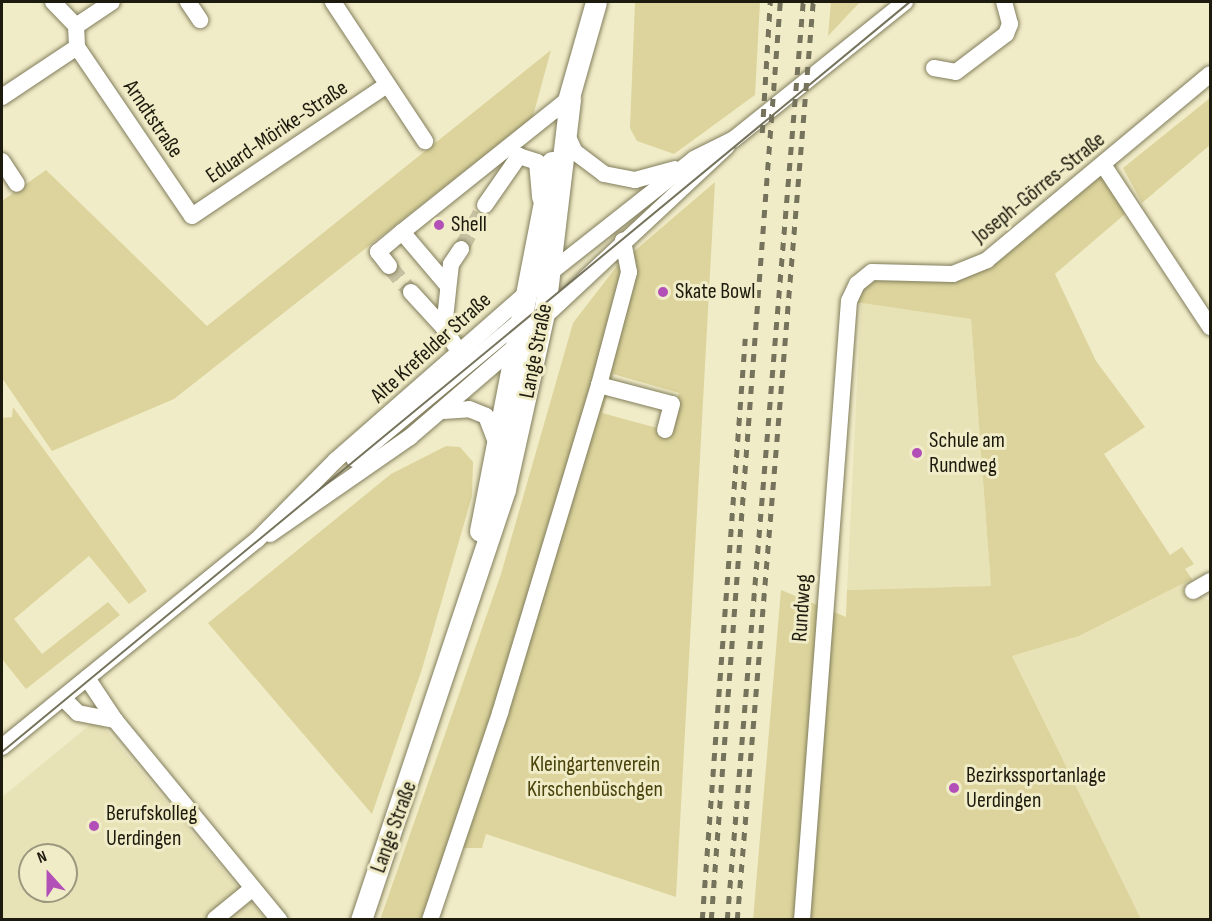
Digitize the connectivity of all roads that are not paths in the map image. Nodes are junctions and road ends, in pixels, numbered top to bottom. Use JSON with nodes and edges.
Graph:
{"nodes":[{"id":1,"x":53,"y":2,"type":"edge"},
{"id":2,"x":112,"y":2,"type":"edge"},
{"id":3,"x":188,"y":2,"type":"edge"},
{"id":4,"x":333,"y":2,"type":"edge"},
{"id":5,"x":596,"y":2,"type":"edge"},
{"id":6,"x":905,"y":2,"type":"edge"},
{"id":7,"x":1004,"y":2,"type":"edge"},
{"id":8,"x":200,"y":20,"type":"dead end"},
{"id":9,"x":76,"y":27,"type":"junction"},
{"id":10,"x":77,"y":47,"type":"junction"},
{"id":11,"x":934,"y":68,"type":"dead end"},
{"id":12,"x":1210,"y":74,"type":"edge"},
{"id":13,"x":387,"y":85,"type":"junction"},
{"id":14,"x":2,"y":97,"type":"edge"},
{"id":15,"x":570,"y":98,"type":"junction"},
{"id":16,"x":566,"y":133,"type":"junction"},
{"id":17,"x":523,"y":135,"type":"junction"},
{"id":18,"x":734,"y":139,"type":"junction"},
{"id":19,"x":425,"y":141,"type":"dead end"},
{"id":20,"x":694,"y":159,"type":"junction"},
{"id":21,"x":2,"y":161,"type":"edge"},
{"id":22,"x":509,"y":166,"type":"junction"},
{"id":23,"x":1104,"y":166,"type":"junction"},
{"id":24,"x":17,"y":184,"type":"dead end"},
{"id":25,"x":486,"y":205,"type":"tunnel mouth"},
{"id":26,"x":541,"y":207,"type":"junction"},
{"id":27,"x":192,"y":216,"type":"joint"},
{"id":28,"x":402,"y":232,"type":"junction"},
{"id":29,"x":623,"y":242,"type":"junction"},
{"id":30,"x":461,"y":249,"type":"tunnel mouth"},
{"id":31,"x":389,"y":266,"type":"tunnel mouth"},
{"id":32,"x":551,"y":272,"type":"junction"},
{"id":33,"x":448,"y":286,"type":"junction"},
{"id":34,"x":411,"y":292,"type":"tunnel mouth"},
{"id":35,"x":522,"y":296,"type":"junction"},
{"id":36,"x":547,"y":296,"type":"junction"},
{"id":37,"x":849,"y":301,"type":"joint"},
{"id":38,"x":543,"y":318,"type":"junction"},
{"id":39,"x":518,"y":323,"type":"junction"},
{"id":40,"x":1210,"y":327,"type":"edge"},
{"id":41,"x":444,"y":328,"type":"junction"},
{"id":42,"x":513,"y":348,"type":"junction"},
{"id":43,"x":460,"y":353,"type":"junction"},
{"id":44,"x":599,"y":385,"type":"junction"},
{"id":45,"x":443,"y":411,"type":"junction"},
{"id":46,"x":665,"y":430,"type":"dead end"},
{"id":47,"x":496,"y":442,"type":"junction"},
{"id":48,"x":257,"y":540,"type":"junction"},
{"id":49,"x":1210,"y":581,"type":"edge"},
{"id":50,"x":1193,"y":591,"type":"dead end"},
{"id":51,"x":469,"y":597,"type":"junction"},
{"id":52,"x":87,"y":678,"type":"junction"},
{"id":53,"x":63,"y":698,"type":"junction"},
{"id":54,"x":115,"y":720,"type":"junction"},
{"id":55,"x":2,"y":747,"type":"edge"},
{"id":56,"x":253,"y":888,"type":"junction"},
{"id":57,"x":215,"y":919,"type":"edge"},
{"id":58,"x":279,"y":920,"type":"edge"},
{"id":59,"x":361,"y":920,"type":"edge"},
{"id":60,"x":430,"y":920,"type":"edge"},
{"id":61,"x":802,"y":920,"type":"edge"}],
"edges":[{"from":1,"to":9,"type":"street"},
{"from":2,"to":9,"type":"street"},
{"from":3,"to":8,"type":"street"},
{"from":4,"to":13,"type":"street"},
{"from":5,"to":15,"type":"main road","name":"Lange Straße"},
{"from":6,"to":18,"type":"street","name":"Alte Krefelder Straße"},
{"from":7,"to":11,"type":"street"},
{"from":9,"to":10,"type":"street"},
{"from":10,"to":14,"type":"street"},
{"from":10,"to":27,"type":"street","name":"Arndtstraße"},
{"from":12,"to":23,"type":"street","name":"Joseph-Görres-Straße"},
{"from":13,"to":19,"type":"street"},
{"from":13,"to":27,"type":"street","name":"Eduard-Mörike-Straße"},
{"from":15,"to":16,"type":"main road","name":"Lange Straße"},
{"from":15,"to":17,"type":"street"},
{"from":15,"to":26,"type":"main road","name":"Lange Straße"},
{"from":16,"to":20,"type":"street"},
{"from":16,"to":32,"type":"main road","name":"Lange Straße"},
{"from":17,"to":22,"type":"street"},
{"from":17,"to":28,"type":"street"},
{"from":18,"to":20,"type":"street","name":"Alte Krefelder Straße"},
{"from":18,"to":29,"type":"street"},
{"from":18,"to":36,"type":"street"},
{"from":20,"to":32,"type":"street","name":"Alte Krefelder Straße"},
{"from":21,"to":24,"type":"street"},
{"from":22,"to":25,"type":"street"},
{"from":22,"to":26,"type":"street"},
{"from":23,"to":37,"type":"street","name":"Joseph-Görres-Straße"},
{"from":23,"to":40,"type":"street"},
{"from":26,"to":35,"type":"main road","name":"Lange Straße"},
{"from":28,"to":31,"type":"street"},
{"from":28,"to":33,"type":"street"},
{"from":29,"to":38,"type":"street"},
{"from":29,"to":44,"type":"street"},
{"from":30,"to":33,"type":"street"},
{"from":32,"to":35,"type":"street","name":"Alte Krefelder Straße"},
{"from":32,"to":36,"type":"main road","name":"Lange Straße"},
{"from":33,"to":41,"type":"street"},
{"from":34,"to":41,"type":"street"},
{"from":35,"to":36,"type":"street"},
{"from":35,"to":39,"type":"main road","name":"Lange Straße"},
{"from":35,"to":43,"type":"street","name":"Alte Krefelder Straße"},
{"from":36,"to":38,"type":"main road","name":"Lange Straße"},
{"from":37,"to":61,"type":"street","name":"Rundweg"},
{"from":38,"to":39,"type":"street"},
{"from":38,"to":42,"type":"street"},
{"from":38,"to":51,"type":"main road","name":"Lange Straße"},
{"from":39,"to":42,"type":"main road","name":"Lange Straße"},
{"from":39,"to":48,"type":"street"},
{"from":41,"to":43,"type":"street"},
{"from":42,"to":45,"type":"street"},
{"from":42,"to":47,"type":"main road","name":"Lange Straße"},
{"from":43,"to":48,"type":"street","name":"Alte Krefelder Straße"},
{"from":44,"to":46,"type":"street"},
{"from":44,"to":60,"type":"street"},
{"from":45,"to":47,"type":"street"},
{"from":45,"to":48,"type":"street"},
{"from":47,"to":51,"type":"main road","name":"Lange Straße"},
{"from":48,"to":52,"type":"street","name":"Alte Krefelder Straße"},
{"from":49,"to":50,"type":"street"},
{"from":51,"to":59,"type":"main road","name":"Lange Straße"},
{"from":52,"to":53,"type":"street","name":"Alte Krefelder Straße"},
{"from":52,"to":54,"type":"street"},
{"from":53,"to":54,"type":"street"},
{"from":53,"to":55,"type":"street","name":"Alte Krefelder Straße"},
{"from":54,"to":56,"type":"street"},
{"from":56,"to":57,"type":"street"},
{"from":56,"to":58,"type":"street"}]}
